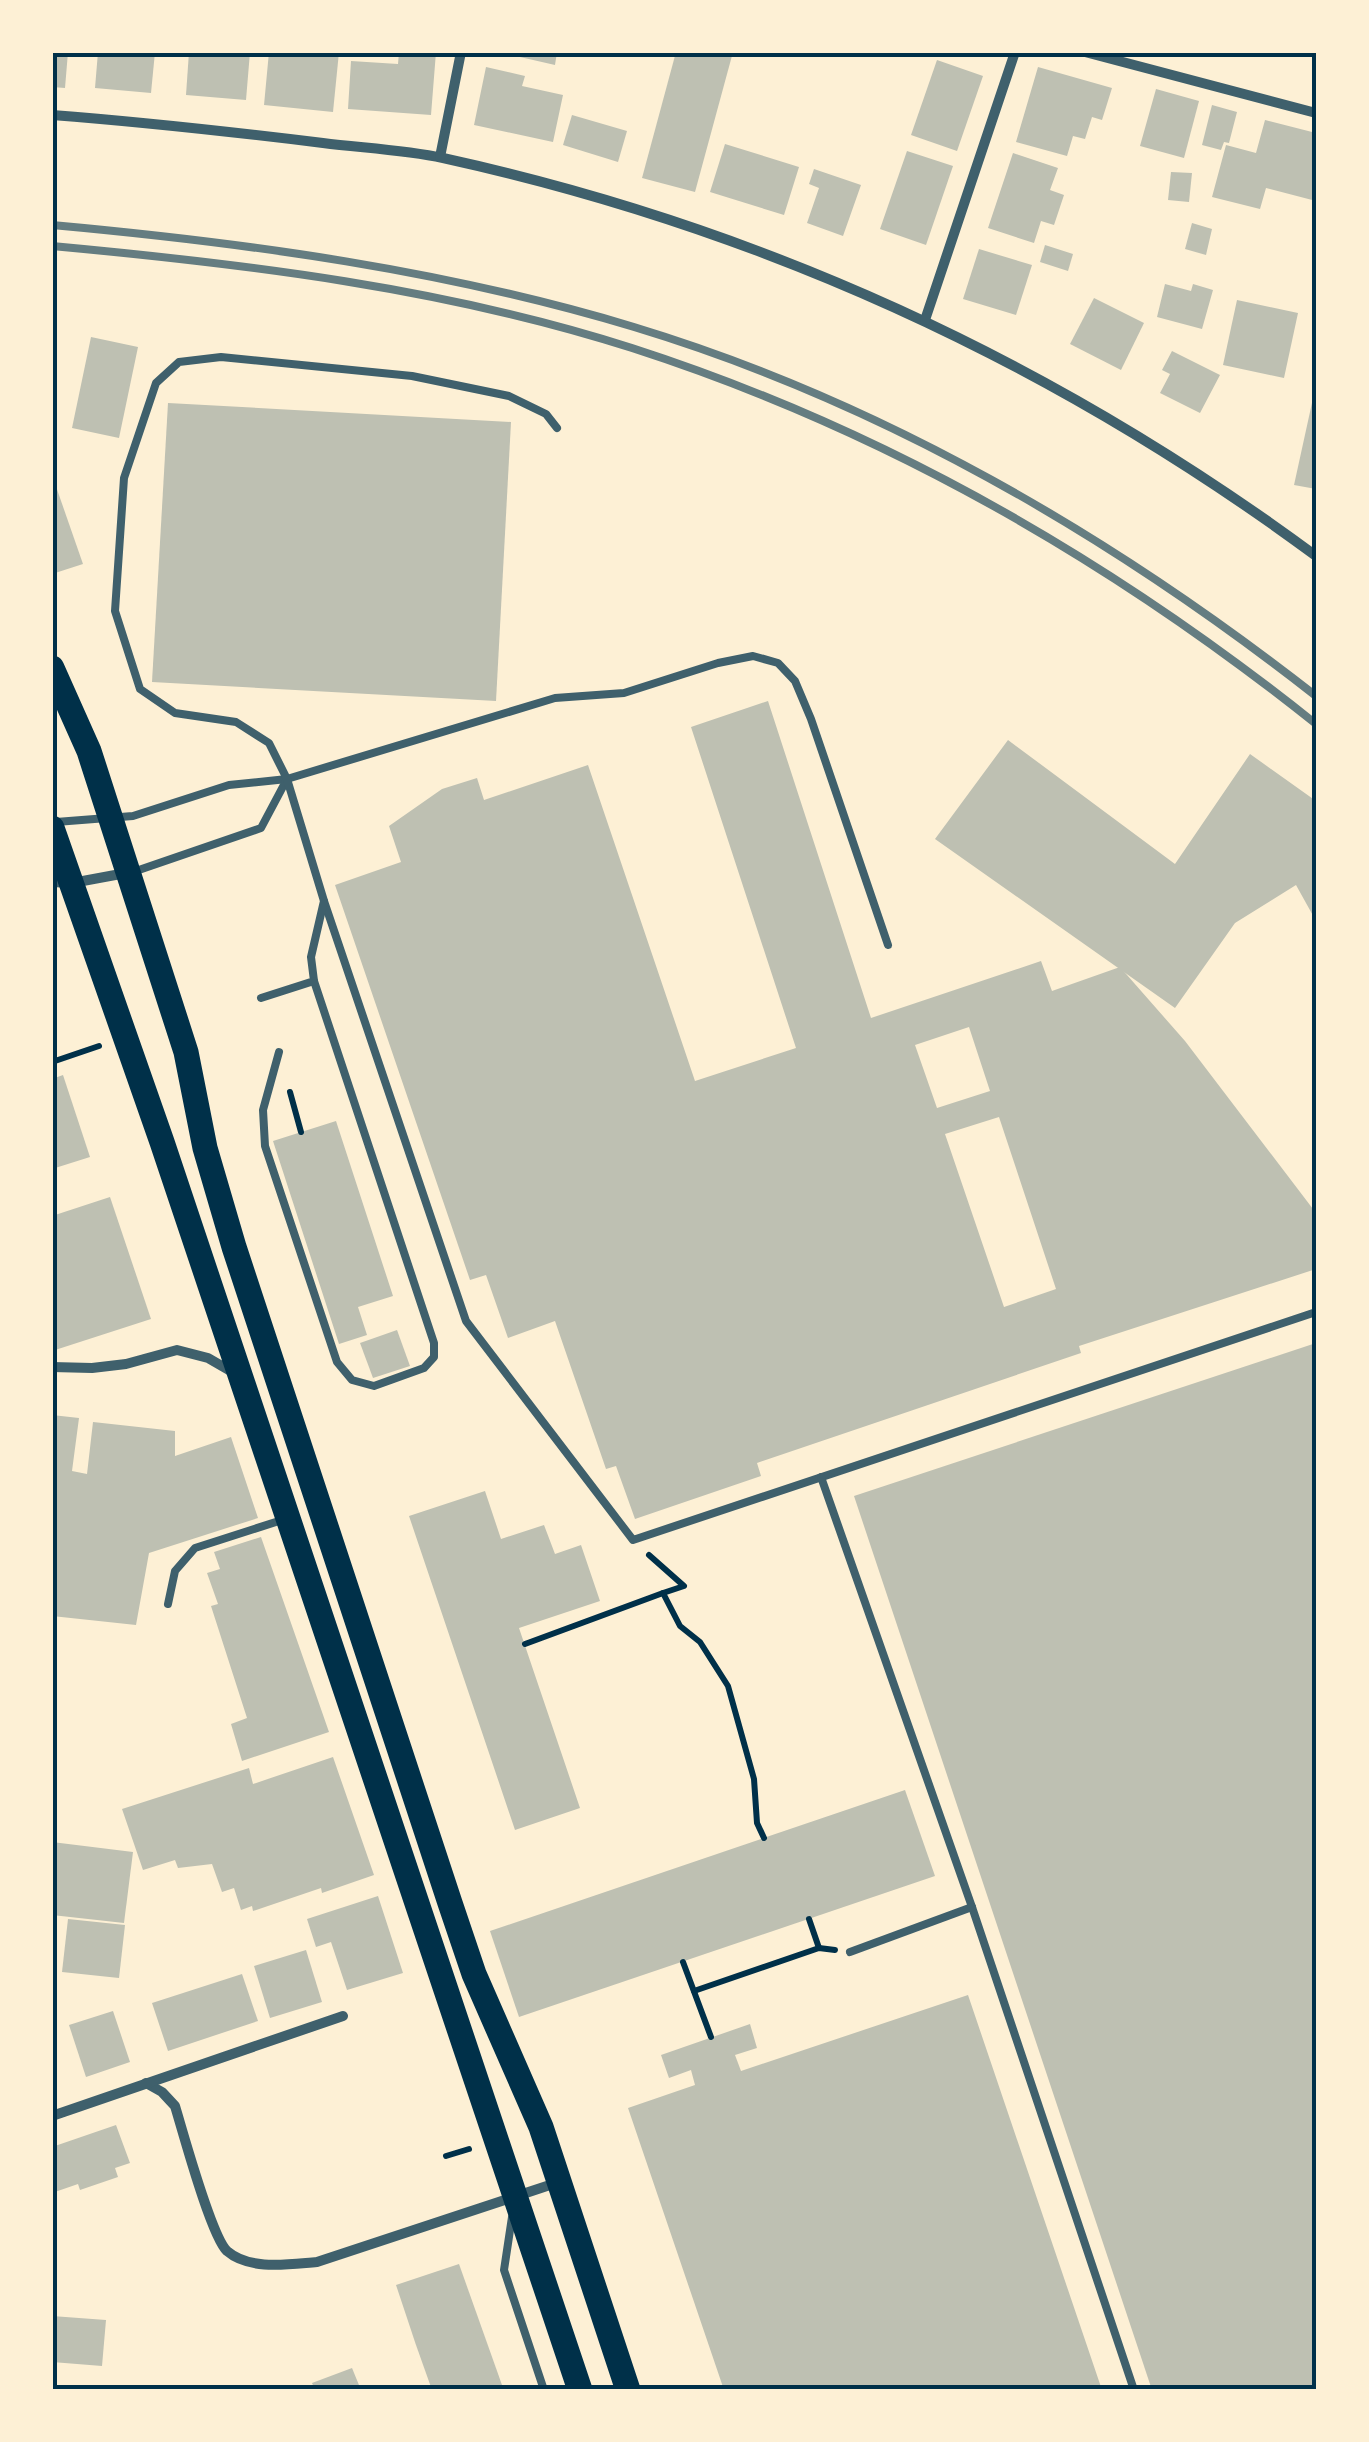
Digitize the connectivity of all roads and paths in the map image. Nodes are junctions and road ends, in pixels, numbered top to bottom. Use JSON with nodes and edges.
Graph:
{"nodes":[{"id":1,"x":461,"y":52,"type":"edge"},
{"id":2,"x":1016,"y":52,"type":"edge"},
{"id":3,"x":1085,"y":52,"type":"edge"},
{"id":4,"x":1316,"y":114,"type":"edge"},
{"id":5,"x":52,"y":115,"type":"edge"},
{"id":6,"x":440,"y":157,"type":"junction"},
{"id":7,"x":925,"y":320,"type":"junction"},
{"id":8,"x":557,"y":428,"type":"dead end"},
{"id":9,"x":1316,"y":556,"type":"edge"},
{"id":10,"x":52,"y":668,"type":"edge"},
{"id":11,"x":287,"y":779,"type":"junction"},
{"id":12,"x":113,"y":820,"type":"junction"},
{"id":13,"x":52,"y":825,"type":"edge"},
{"id":14,"x":128,"y":873,"type":"junction"},
{"id":15,"x":62,"y":882,"type":"edge"},
{"id":16,"x":324,"y":901,"type":"junction"},
{"id":17,"x":888,"y":944,"type":"dead end"},
{"id":18,"x":314,"y":981,"type":"junction"},
{"id":19,"x":261,"y":998,"type":"dead end"},
{"id":20,"x":125,"y":1036,"type":"junction"},
{"id":21,"x":279,"y":1052,"type":"dead end"},
{"id":22,"x":52,"y":1062,"type":"edge"},
{"id":23,"x":1316,"y":1312,"type":"edge"},
{"id":24,"x":52,"y":1367,"type":"edge"},
{"id":25,"x":240,"y":1377,"type":"junction"},
{"id":26,"x":821,"y":1477,"type":"junction"},
{"id":27,"x":288,"y":1518,"type":"junction"},
{"id":28,"x":633,"y":1540,"type":"junction"},
{"id":29,"x":663,"y":1593,"type":"junction"},
{"id":30,"x":168,"y":1604,"type":"dead end"},
{"id":31,"x":524,"y":1644,"type":"dead end"},
{"id":32,"x":764,"y":1838,"type":"dead end"},
{"id":33,"x":972,"y":1907,"type":"junction"},
{"id":34,"x":809,"y":1919,"type":"dead end"},
{"id":35,"x":819,"y":1948,"type":"junction"},
{"id":36,"x":850,"y":1952,"type":"joint"},
{"id":37,"x":683,"y":1962,"type":"dead end"},
{"id":38,"x":694,"y":1991,"type":"junction"},
{"id":39,"x":343,"y":2016,"type":"dead end"},
{"id":40,"x":711,"y":2038,"type":"dead end"},
{"id":41,"x":146,"y":2083,"type":"junction"},
{"id":42,"x":52,"y":2116,"type":"edge"},
{"id":43,"x":560,"y":2182,"type":"junction"},
{"id":44,"x":516,"y":2198,"type":"junction"},
{"id":45,"x":544,"y":2390,"type":"edge"},
{"id":46,"x":580,"y":2390,"type":"edge"},
{"id":47,"x":628,"y":2390,"type":"edge"},
{"id":48,"x":1134,"y":2390,"type":"edge"}],
"edges":[{"from":1,"to":6,"type":"street"},
{"from":2,"to":7,"type":"street"},
{"from":3,"to":4,"type":"street"},
{"from":5,"to":6,"type":"street"},
{"from":6,"to":7,"type":"street"},
{"from":7,"to":9,"type":"street"},
{"from":8,"to":11,"type":"lane"},
{"from":10,"to":12,"type":"main road"},
{"from":11,"to":12,"type":"lane"},
{"from":11,"to":14,"type":"lane"},
{"from":11,"to":16,"type":"lane"},
{"from":11,"to":17,"type":"lane"},
{"from":12,"to":13,"type":"lane"},
{"from":12,"to":14,"type":"main road"},
{"from":13,"to":15,"type":"main road"},
{"from":14,"to":15,"type":"street"},
{"from":14,"to":43,"type":"main road"},
{"from":15,"to":20,"type":"main road"},
{"from":16,"to":18,"type":"lane"},
{"from":16,"to":28,"type":"lane"},
{"from":18,"to":19,"type":"lane"},
{"from":18,"to":21,"type":"lane"},
{"from":20,"to":22,"type":"path"},
{"from":20,"to":25,"type":"main road"},
{"from":23,"to":26,"type":"lane"},
{"from":24,"to":25,"type":"street"},
{"from":25,"to":27,"type":"main road"},
{"from":26,"to":28,"type":"lane"},
{"from":26,"to":33,"type":"lane"},
{"from":27,"to":30,"type":"lane"},
{"from":27,"to":44,"type":"main road"},
{"from":28,"to":29,"type":"path"},
{"from":29,"to":31,"type":"path"},
{"from":29,"to":32,"type":"path"},
{"from":33,"to":36,"type":"lane"},
{"from":33,"to":48,"type":"lane"},
{"from":34,"to":35,"type":"path"},
{"from":35,"to":36,"type":"path"},
{"from":35,"to":38,"type":"path"},
{"from":37,"to":38,"type":"path"},
{"from":38,"to":40,"type":"path"},
{"from":39,"to":41,"type":"street"},
{"from":41,"to":42,"type":"street"},
{"from":41,"to":44,"type":"street"},
{"from":43,"to":44,"type":"street"},
{"from":43,"to":47,"type":"main road"},
{"from":44,"to":45,"type":"lane"},
{"from":44,"to":46,"type":"main road"}]}
